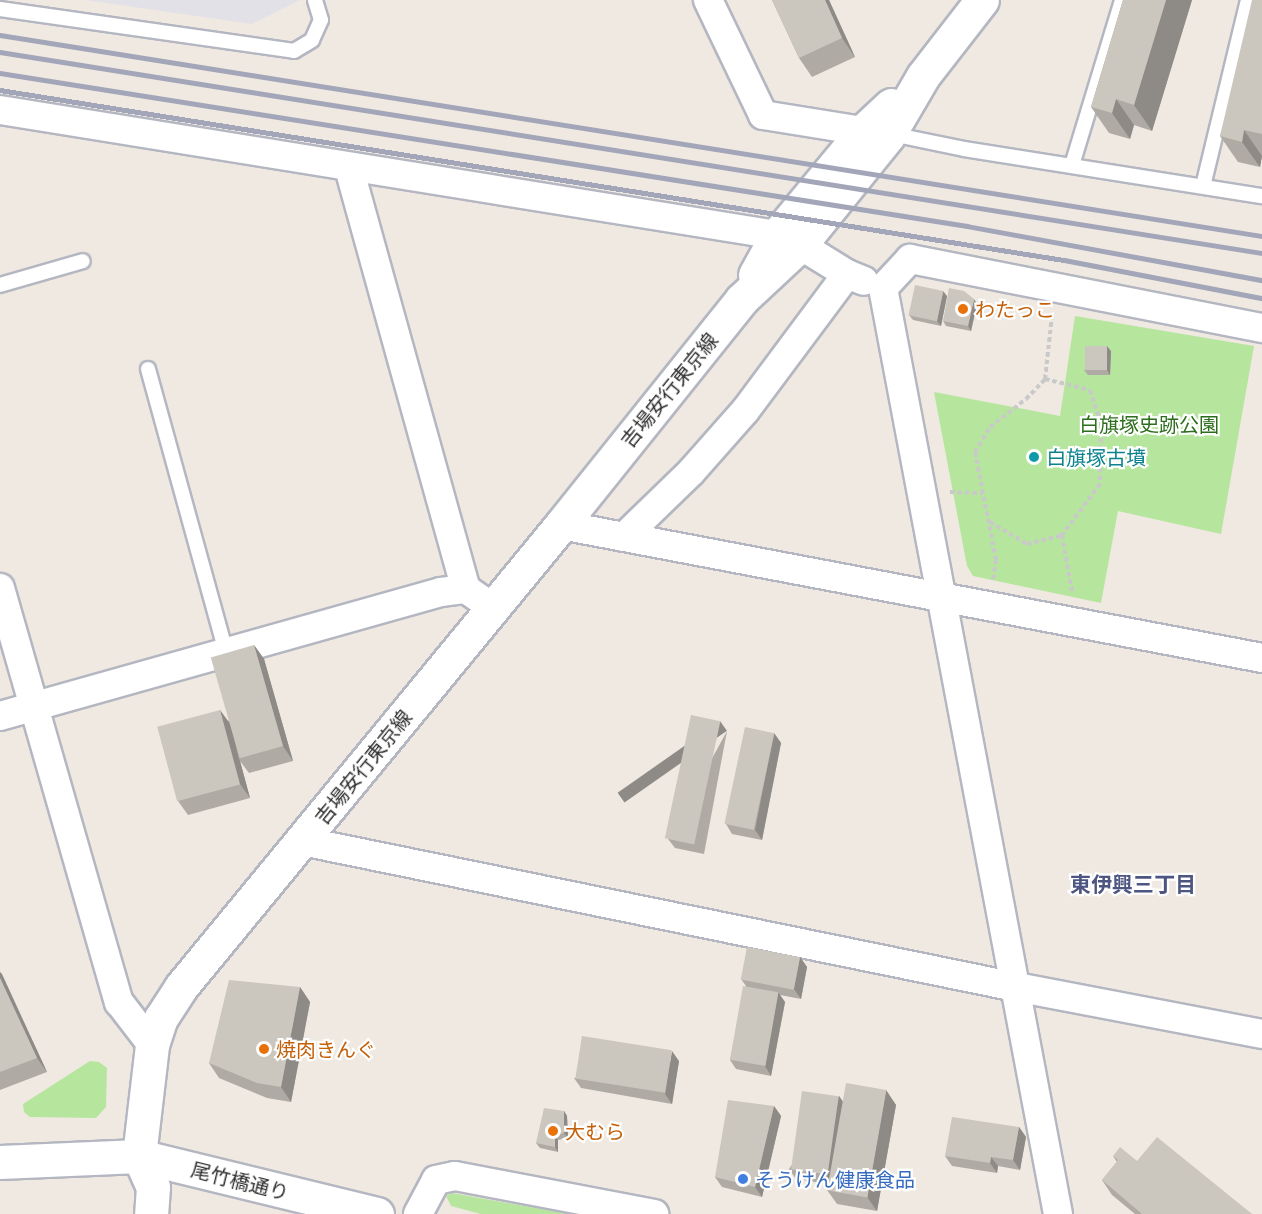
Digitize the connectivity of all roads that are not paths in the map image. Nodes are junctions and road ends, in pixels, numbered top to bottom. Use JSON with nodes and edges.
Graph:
{"nodes":[{"id":1,"x":315,"y":0,"type":"edge"},
{"id":2,"x":708,"y":0,"type":"edge"},
{"id":3,"x":982,"y":0,"type":"edge"},
{"id":4,"x":1122,"y":0,"type":"edge"},
{"id":5,"x":1248,"y":0,"type":"edge"},
{"id":6,"x":0,"y":9,"type":"edge"},
{"id":7,"x":923,"y":76,"type":"junction"},
{"id":8,"x":0,"y":110,"type":"edge"},
{"id":9,"x":863,"y":131,"type":"junction"},
{"id":10,"x":906,"y":137,"type":"dead end"},
{"id":11,"x":1072,"y":165,"type":"junction"},
{"id":12,"x":349,"y":168,"type":"junction"},
{"id":13,"x":1203,"y":186,"type":"junction"},
{"id":14,"x":1262,"y":196,"type":"edge"},
{"id":15,"x":788,"y":240,"type":"junction"},
{"id":16,"x":83,"y":261,"type":"dead end"},
{"id":17,"x":847,"y":274,"type":"junction"},
{"id":18,"x":0,"y":285,"type":"edge"},
{"id":19,"x":883,"y":288,"type":"junction"},
{"id":20,"x":1262,"y":328,"type":"edge"},
{"id":21,"x":147,"y":369,"type":"dead end"},
{"id":22,"x":561,"y":525,"type":"junction"},
{"id":23,"x":624,"y":537,"type":"junction"},
{"id":24,"x":0,"y":588,"type":"edge"},
{"id":25,"x":466,"y":589,"type":"junction"},
{"id":26,"x":941,"y":596,"type":"junction"},
{"id":27,"x":493,"y":608,"type":"junction"},
{"id":28,"x":226,"y":653,"type":"junction"},
{"id":29,"x":1262,"y":658,"type":"edge"},
{"id":30,"x":34,"y":707,"type":"junction"},
{"id":31,"x":0,"y":716,"type":"edge"},
{"id":32,"x":302,"y":841,"type":"junction"},
{"id":33,"x":1016,"y":987,"type":"junction"},
{"id":34,"x":1262,"y":1034,"type":"edge"},
{"id":35,"x":152,"y":1045,"type":"junction"},
{"id":36,"x":139,"y":1156,"type":"junction"},
{"id":37,"x":0,"y":1162,"type":"edge"},
{"id":38,"x":151,"y":1214,"type":"edge"},
{"id":39,"x":377,"y":1214,"type":"edge"},
{"id":40,"x":418,"y":1214,"type":"edge"},
{"id":41,"x":654,"y":1214,"type":"edge"},
{"id":42,"x":1058,"y":1214,"type":"edge"}],
"edges":[{"from":1,"to":6,"type":"lane"},
{"from":2,"to":9,"type":"street"},
{"from":3,"to":7,"type":"main road","name":"吉場安行東京線"},
{"from":4,"to":11,"type":"lane"},
{"from":5,"to":13,"type":"lane"},
{"from":7,"to":9,"type":"main road","name":"吉場安行東京線"},
{"from":7,"to":15,"type":"main road","name":"吉場安行東京線"},
{"from":8,"to":12,"type":"street"},
{"from":9,"to":15,"type":"main road","name":"吉場安行東京線"},
{"from":10,"to":11,"type":"lane"},
{"from":11,"to":13,"type":"lane"},
{"from":12,"to":15,"type":"street"},
{"from":12,"to":25,"type":"street"},
{"from":13,"to":14,"type":"lane"},
{"from":15,"to":17,"type":"street"},
{"from":15,"to":22,"type":"main road","name":"吉場安行東京線"},
{"from":16,"to":18,"type":"lane"},
{"from":17,"to":19,"type":"street"},
{"from":17,"to":23,"type":"street"},
{"from":19,"to":20,"type":"street"},
{"from":19,"to":26,"type":"street"},
{"from":21,"to":28,"type":"lane"},
{"from":22,"to":23,"type":"street"},
{"from":22,"to":27,"type":"main road","name":"吉場安行東京線"},
{"from":23,"to":26,"type":"street"},
{"from":24,"to":30,"type":"street"},
{"from":25,"to":27,"type":"street"},
{"from":25,"to":28,"type":"street"},
{"from":26,"to":29,"type":"street"},
{"from":26,"to":33,"type":"street"},
{"from":27,"to":32,"type":"main road","name":"吉場安行東京線"},
{"from":28,"to":30,"type":"street"},
{"from":30,"to":31,"type":"street"},
{"from":30,"to":35,"type":"street"},
{"from":32,"to":33,"type":"street"},
{"from":32,"to":35,"type":"main road","name":"吉場安行東京線"},
{"from":33,"to":34,"type":"street"},
{"from":33,"to":42,"type":"street"},
{"from":35,"to":36,"type":"main road","name":"吉場安行東京線"},
{"from":36,"to":37,"type":"main road"},
{"from":36,"to":38,"type":"main road"},
{"from":36,"to":39,"type":"main road","name":"尾竹橋通り"},
{"from":40,"to":41,"type":"street"}]}
